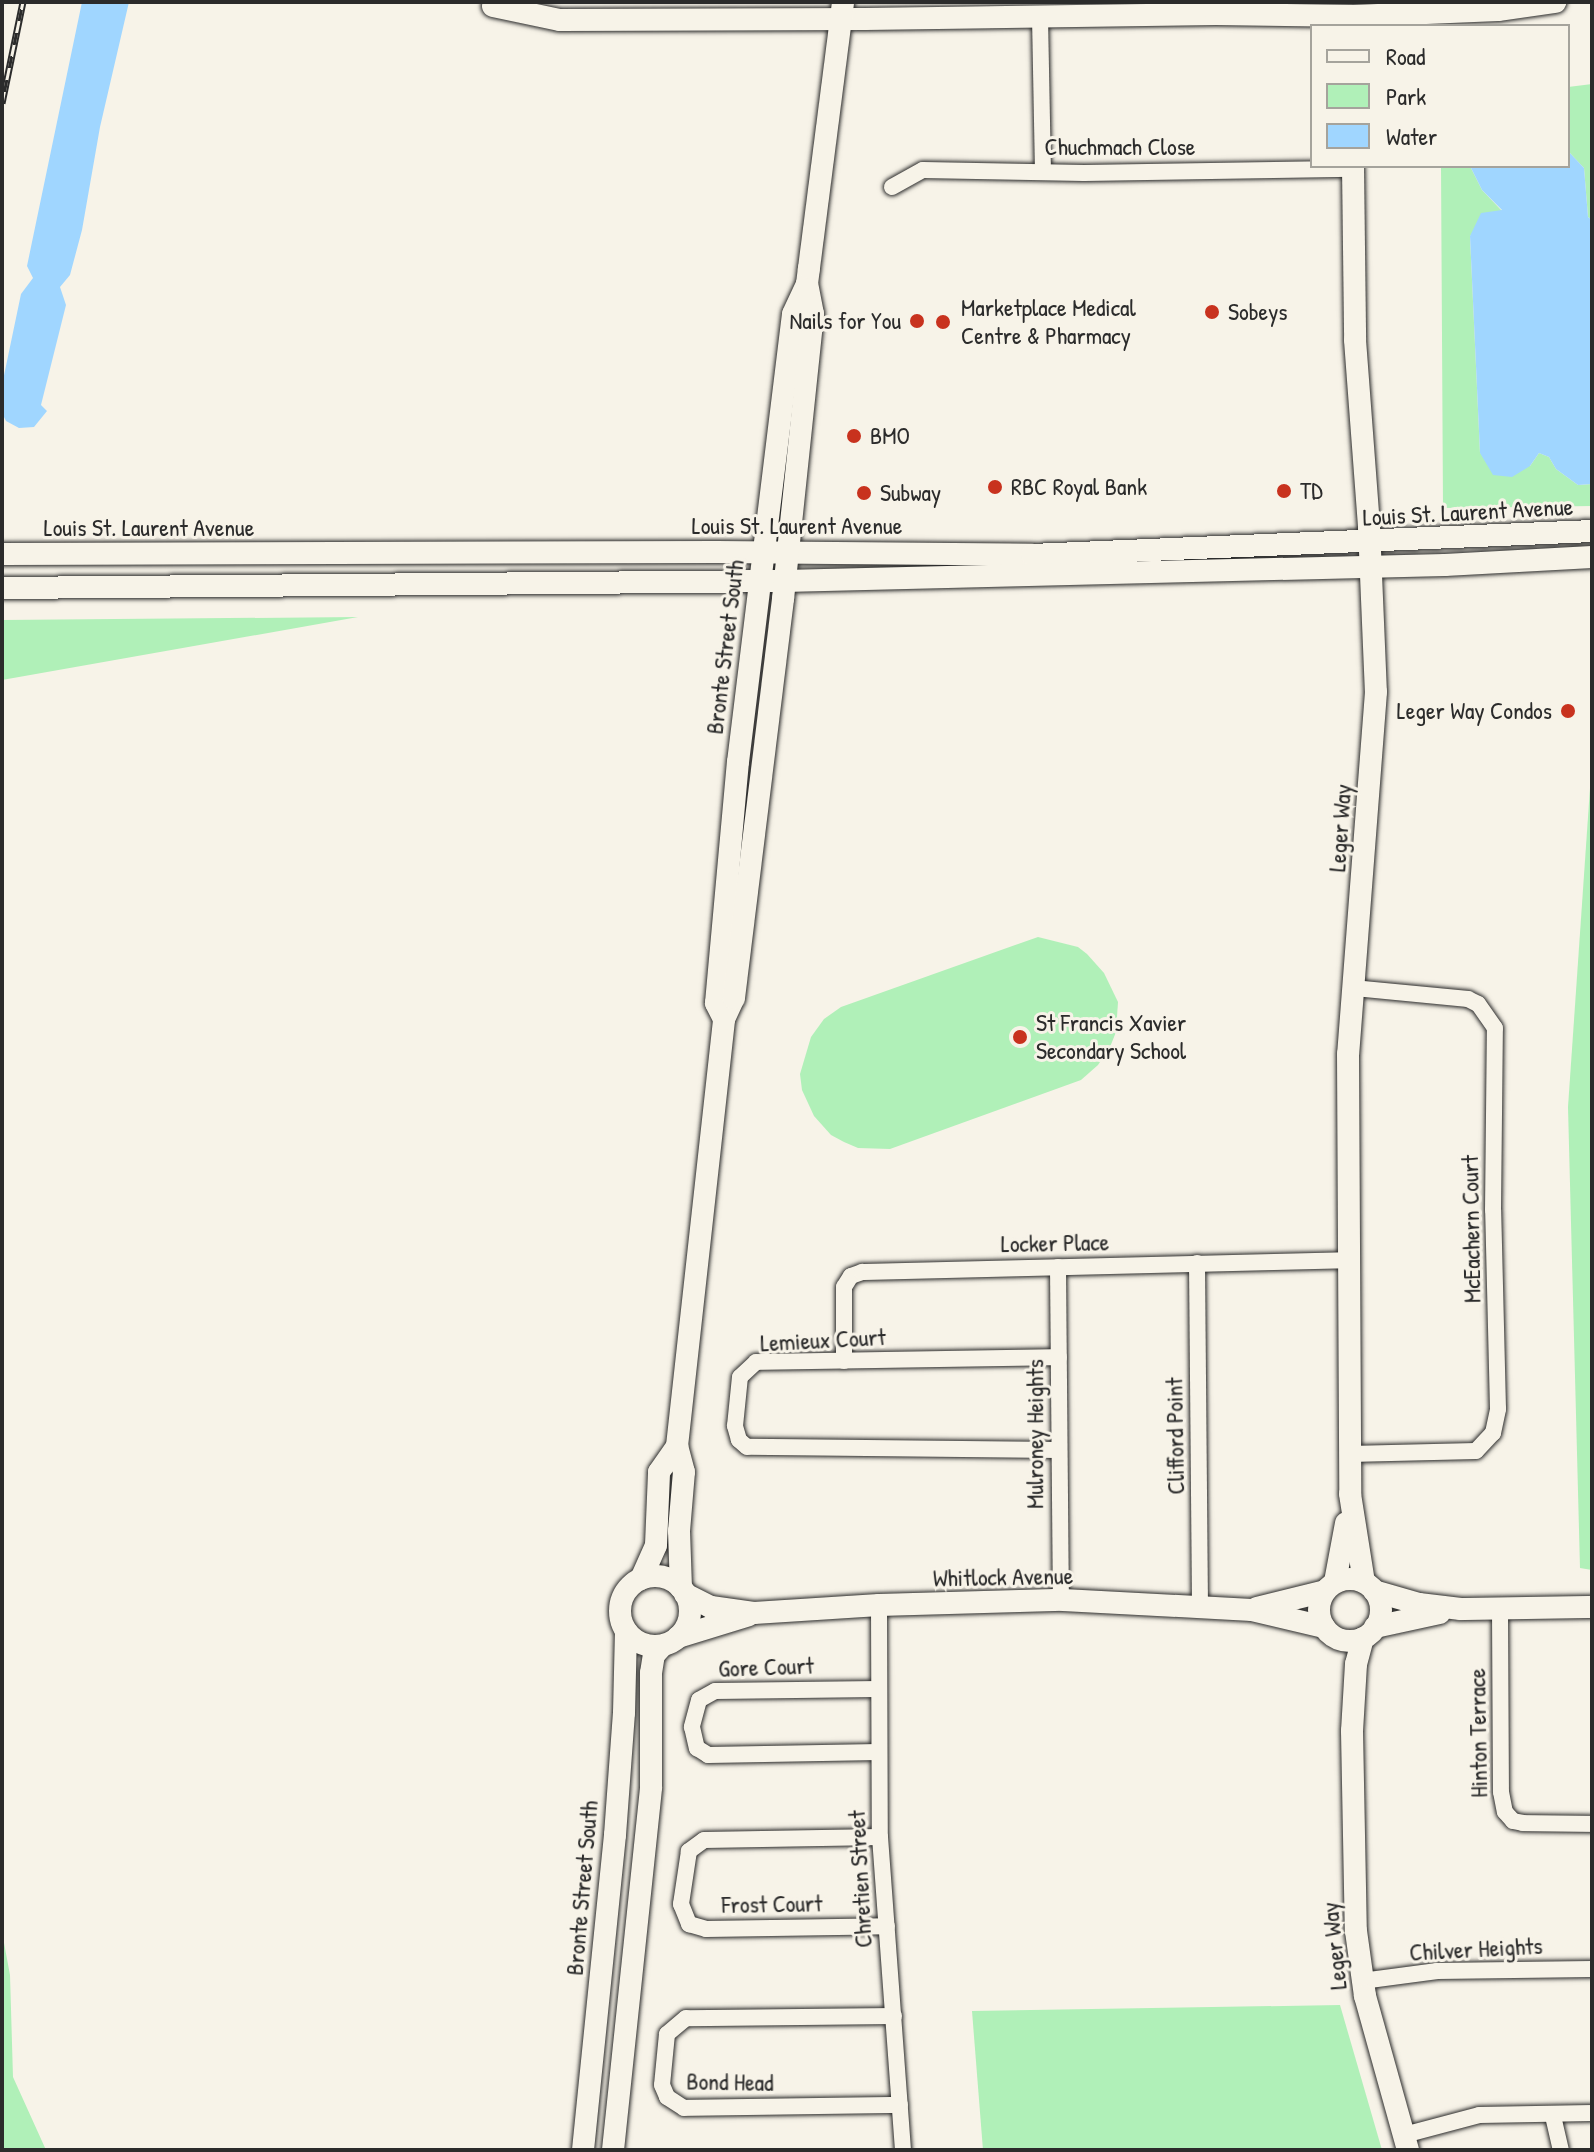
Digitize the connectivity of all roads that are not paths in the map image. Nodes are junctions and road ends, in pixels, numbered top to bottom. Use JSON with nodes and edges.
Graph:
{"nodes":[{"id":1,"x":1555,"y":2,"type":"edge"},
{"id":2,"x":488,"y":3,"type":"edge"},
{"id":3,"x":1216,"y":8,"type":"edge"},
{"id":4,"x":842,"y":10,"type":"edge"},
{"id":5,"x":1040,"y":17,"type":"junction"},
{"id":6,"x":1354,"y":21,"type":"edge"},
{"id":7,"x":1353,"y":168,"type":"edge"},
{"id":8,"x":1043,"y":172,"type":"junction"},
{"id":9,"x":892,"y":187,"type":"dead end"},
{"id":10,"x":807,"y":284,"type":"junction"},
{"id":11,"x":1592,"y":531,"type":"edge"},
{"id":12,"x":1369,"y":543,"type":"junction"},
{"id":13,"x":762,"y":552,"type":"junction"},
{"id":14,"x":787,"y":552,"type":"junction"},
{"id":15,"x":2,"y":554,"type":"edge"},
{"id":16,"x":1592,"y":557,"type":"edge"},
{"id":17,"x":1371,"y":566,"type":"junction"},
{"id":18,"x":759,"y":580,"type":"junction"},
{"id":19,"x":784,"y":581,"type":"junction"},
{"id":20,"x":2,"y":588,"type":"edge"},
{"id":21,"x":1353,"y":988,"type":"junction"},
{"id":22,"x":724,"y":1019,"type":"junction"},
{"id":23,"x":1348,"y":1260,"type":"junction"},
{"id":24,"x":1197,"y":1263,"type":"junction"},
{"id":25,"x":1058,"y":1267,"type":"junction"},
{"id":26,"x":1059,"y":1357,"type":"junction"},
{"id":27,"x":844,"y":1361,"type":"junction"},
{"id":28,"x":677,"y":1446,"type":"junction"},
{"id":29,"x":1058,"y":1450,"type":"junction"},
{"id":30,"x":1349,"y":1454,"type":"junction"},
{"id":31,"x":1350,"y":1494,"type":"junction"},
{"id":32,"x":641,"y":1579,"type":"junction"},
{"id":33,"x":1369,"y":1586,"type":"junction"},
{"id":34,"x":1330,"y":1587,"type":"junction"},
{"id":35,"x":683,"y":1591,"type":"junction"},
{"id":36,"x":1061,"y":1600,"type":"junction"},
{"id":37,"x":879,"y":1605,"type":"junction"},
{"id":38,"x":1200,"y":1607,"type":"junction"},
{"id":39,"x":1592,"y":1607,"type":"edge"},
{"id":40,"x":1461,"y":1609,"type":"junction"},
{"id":41,"x":1500,"y":1609,"type":"junction"},
{"id":42,"x":1252,"y":1610,"type":"junction"},
{"id":43,"x":754,"y":1613,"type":"junction"},
{"id":44,"x":626,"y":1631,"type":"junction"},
{"id":45,"x":1369,"y":1632,"type":"junction"},
{"id":46,"x":1331,"y":1633,"type":"junction"},
{"id":47,"x":670,"y":1642,"type":"junction"},
{"id":48,"x":878,"y":1689,"type":"junction"},
{"id":49,"x":1352,"y":1731,"type":"junction"},
{"id":50,"x":879,"y":1752,"type":"junction"},
{"id":51,"x":1592,"y":1824,"type":"edge"},
{"id":52,"x":880,"y":1837,"type":"junction"},
{"id":53,"x":887,"y":1926,"type":"junction"},
{"id":54,"x":1592,"y":1969,"type":"edge"},
{"id":55,"x":1362,"y":1981,"type":"junction"},
{"id":56,"x":894,"y":2016,"type":"junction"},
{"id":57,"x":900,"y":2105,"type":"junction"},
{"id":58,"x":1592,"y":2113,"type":"edge"},
{"id":59,"x":1553,"y":2116,"type":"junction"},
{"id":60,"x":1406,"y":2143,"type":"edge"},
{"id":61,"x":583,"y":2150,"type":"edge"},
{"id":62,"x":613,"y":2150,"type":"edge"},
{"id":63,"x":903,"y":2150,"type":"edge"},
{"id":64,"x":1561,"y":2150,"type":"edge"}],
"edges":[{"from":1,"to":6,"type":"main road"},
{"from":2,"to":4,"type":"main road"},
{"from":3,"to":5,"type":"main road"},
{"from":3,"to":6,"type":"main road"},
{"from":4,"to":5,"type":"main road"},
{"from":4,"to":10,"type":"main road","name":"Bronte Street South"},
{"from":5,"to":8,"type":"street"},
{"from":7,"to":8,"type":"street","name":"Chuchmach Close"},
{"from":7,"to":12,"type":"main road","name":"Leger Way"},
{"from":8,"to":9,"type":"street","name":"Chuchmach Close"},
{"from":10,"to":13,"type":"main road","name":"Bronte Street South"},
{"from":10,"to":14,"type":"main road","name":"Bronte Street South"},
{"from":11,"to":12,"type":"main road","name":"Louis St. Laurent Avenue"},
{"from":12,"to":14,"type":"main road","name":"Louis St. Laurent Avenue"},
{"from":12,"to":17,"type":"main road","name":"Leger Way"},
{"from":13,"to":14,"type":"main road","name":"Louis St. Laurent Avenue"},
{"from":13,"to":15,"type":"main road","name":"Louis St. Laurent Avenue"},
{"from":13,"to":18,"type":"main road","name":"Bronte Street South"},
{"from":14,"to":19,"type":"main road","name":"Bronte Street South"},
{"from":16,"to":17,"type":"main road","name":"Louis St. Laurent Avenue"},
{"from":17,"to":19,"type":"main road","name":"Louis St. Laurent Avenue"},
{"from":17,"to":21,"type":"main road","name":"Leger Way"},
{"from":18,"to":19,"type":"main road","name":"Louis St. Laurent Avenue"},
{"from":18,"to":20,"type":"main road","name":"Louis St. Laurent Avenue"},
{"from":18,"to":22,"type":"main road","name":"Bronte Street South"},
{"from":19,"to":22,"type":"main road","name":"Bronte Street South"},
{"from":21,"to":23,"type":"main road","name":"Leger Way"},
{"from":21,"to":30,"type":"street","name":"McEachern Court"},
{"from":22,"to":28,"type":"main road","name":"Bronte Street South"},
{"from":23,"to":24,"type":"street","name":"Locker Place"},
{"from":23,"to":30,"type":"main road","name":"Leger Way"},
{"from":24,"to":25,"type":"street","name":"Locker Place"},
{"from":24,"to":38,"type":"street","name":"Clifford Point"},
{"from":25,"to":26,"type":"street","name":"Mulroney Heights"},
{"from":25,"to":27,"type":"street","name":"Locker Place"},
{"from":26,"to":27,"type":"street","name":"Lemieux Court"},
{"from":26,"to":29,"type":"street","name":"Mulroney Heights"},
{"from":27,"to":29,"type":"street","name":"Lemieux Court"},
{"from":28,"to":32,"type":"main road","name":"Bronte Street South"},
{"from":28,"to":35,"type":"main road","name":"Bronte Street South"},
{"from":29,"to":36,"type":"street","name":"Mulroney Heights"},
{"from":30,"to":31,"type":"main road","name":"Leger Way"},
{"from":31,"to":33,"type":"main road","name":"Leger Way"},
{"from":31,"to":34,"type":"main road","name":"Leger Way"},
{"from":32,"to":35,"type":"main road"},
{"from":32,"to":44,"type":"main road"},
{"from":33,"to":34,"type":"main road"},
{"from":33,"to":40,"type":"main road"},
{"from":33,"to":45,"type":"main road"},
{"from":34,"to":42,"type":"main road","name":"Whitlock Avenue"},
{"from":34,"to":46,"type":"main road"},
{"from":35,"to":43,"type":"main road","name":"Whitlock Avenue"},
{"from":35,"to":47,"type":"main road"},
{"from":36,"to":37,"type":"main road","name":"Whitlock Avenue"},
{"from":36,"to":38,"type":"main road","name":"Whitlock Avenue"},
{"from":37,"to":43,"type":"main road","name":"Whitlock Avenue"},
{"from":37,"to":48,"type":"street","name":"Chretien Street"},
{"from":38,"to":42,"type":"main road","name":"Whitlock Avenue"},
{"from":39,"to":41,"type":"main road"},
{"from":40,"to":41,"type":"main road"},
{"from":40,"to":45,"type":"main road"},
{"from":41,"to":51,"type":"street","name":"Hinton Terrace"},
{"from":42,"to":46,"type":"main road","name":"Whitlock Avenue"},
{"from":43,"to":47,"type":"main road","name":"Whitlock Avenue"},
{"from":44,"to":47,"type":"main road"},
{"from":44,"to":61,"type":"main road","name":"Bronte Street South"},
{"from":45,"to":46,"type":"main road"},
{"from":45,"to":49,"type":"main road","name":"Leger Way"},
{"from":46,"to":49,"type":"main road","name":"Leger Way"},
{"from":47,"to":62,"type":"main road"},
{"from":48,"to":50,"type":"street","name":"Chretien Street"},
{"from":48,"to":50,"type":"street","name":"Gore Court"},
{"from":49,"to":55,"type":"main road","name":"Leger Way"},
{"from":50,"to":52,"type":"street","name":"Chretien Street"},
{"from":52,"to":53,"type":"street","name":"Chretien Street"},
{"from":52,"to":53,"type":"street","name":"Frost Court"},
{"from":53,"to":56,"type":"street","name":"Chretien Street"},
{"from":54,"to":55,"type":"street","name":"Chilver Heights"},
{"from":55,"to":60,"type":"main road","name":"Leger Way"},
{"from":56,"to":57,"type":"street","name":"Chretien Street"},
{"from":56,"to":57,"type":"street","name":"Bond Head"},
{"from":57,"to":63,"type":"street","name":"Chretien Street"},
{"from":58,"to":59,"type":"street"},
{"from":59,"to":60,"type":"street"},
{"from":59,"to":64,"type":"street"}]}
